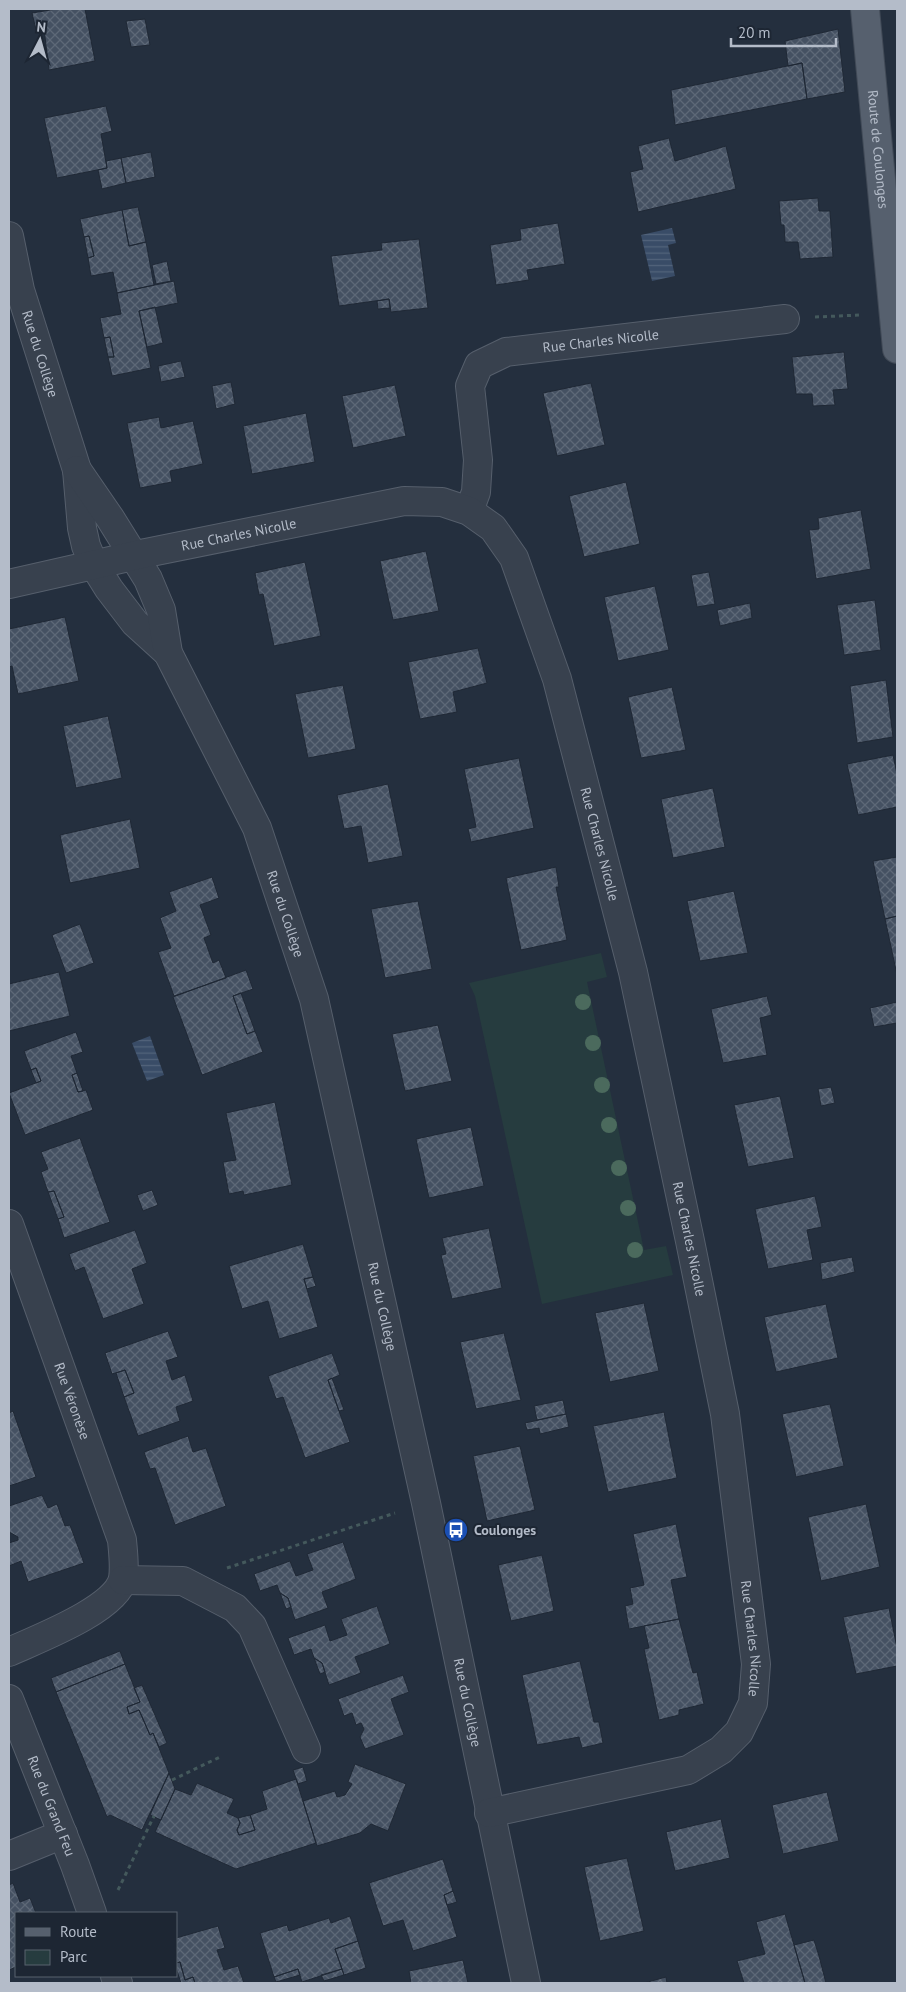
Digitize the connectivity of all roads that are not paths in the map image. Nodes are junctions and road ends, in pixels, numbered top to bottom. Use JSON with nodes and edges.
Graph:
{"nodes":[{"id":1,"x":865,"y":9,"type":"edge"},
{"id":2,"x":9,"y":236,"type":"edge"},
{"id":3,"x":785,"y":319,"type":"road end"},
{"id":4,"x":897,"y":349,"type":"edge"},
{"id":5,"x":77,"y":470,"type":"junction"},
{"id":6,"x":469,"y":511,"type":"junction"},
{"id":7,"x":134,"y":556,"type":"junction"},
{"id":8,"x":94,"y":566,"type":"junction"},
{"id":9,"x":9,"y":584,"type":"edge"},
{"id":10,"x":168,"y":653,"type":"junction"},
{"id":11,"x":9,"y":1224,"type":"edge"},
{"id":12,"x":122,"y":1580,"type":"junction"},
{"id":13,"x":9,"y":1652,"type":"edge"},
{"id":14,"x":9,"y":1699,"type":"edge"},
{"id":15,"x":306,"y":1749,"type":"dead end"},
{"id":16,"x":489,"y":1813,"type":"junction"},
{"id":17,"x":63,"y":1834,"type":"junction"},
{"id":18,"x":9,"y":1856,"type":"edge"},
{"id":19,"x":92,"y":1912,"type":"edge"},
{"id":20,"x":526,"y":1983,"type":"edge"}],
"edges":[{"from":1,"to":4,"type":"main road","name":"Route de Coulonges"},
{"from":2,"to":5,"type":"street","name":"Rue du Collège"},
{"from":3,"to":6,"type":"street","name":"Rue Charles Nicolle"},
{"from":5,"to":7,"type":"street","name":"Rue du Collège"},
{"from":5,"to":8,"type":"street","name":"Rue du Collège"},
{"from":6,"to":7,"type":"street","name":"Rue Charles Nicolle"},
{"from":6,"to":16,"type":"street","name":"Rue Charles Nicolle"},
{"from":7,"to":8,"type":"street","name":"Rue Charles Nicolle"},
{"from":7,"to":10,"type":"street","name":"Rue du Collège"},
{"from":8,"to":9,"type":"street","name":"Rue Charles Nicolle"},
{"from":8,"to":10,"type":"street","name":"Rue du Collège"},
{"from":10,"to":16,"type":"street","name":"Rue du Collège"},
{"from":11,"to":12,"type":"street","name":"Rue Véronèse"},
{"from":12,"to":13,"type":"street"},
{"from":12,"to":15,"type":"street"},
{"from":14,"to":17,"type":"street","name":"Rue du Grand Feu"},
{"from":16,"to":20,"type":"street","name":"Rue du Collège"},
{"from":17,"to":18,"type":"street"},
{"from":17,"to":19,"type":"street","name":"Rue du Grand Feu"}]}
